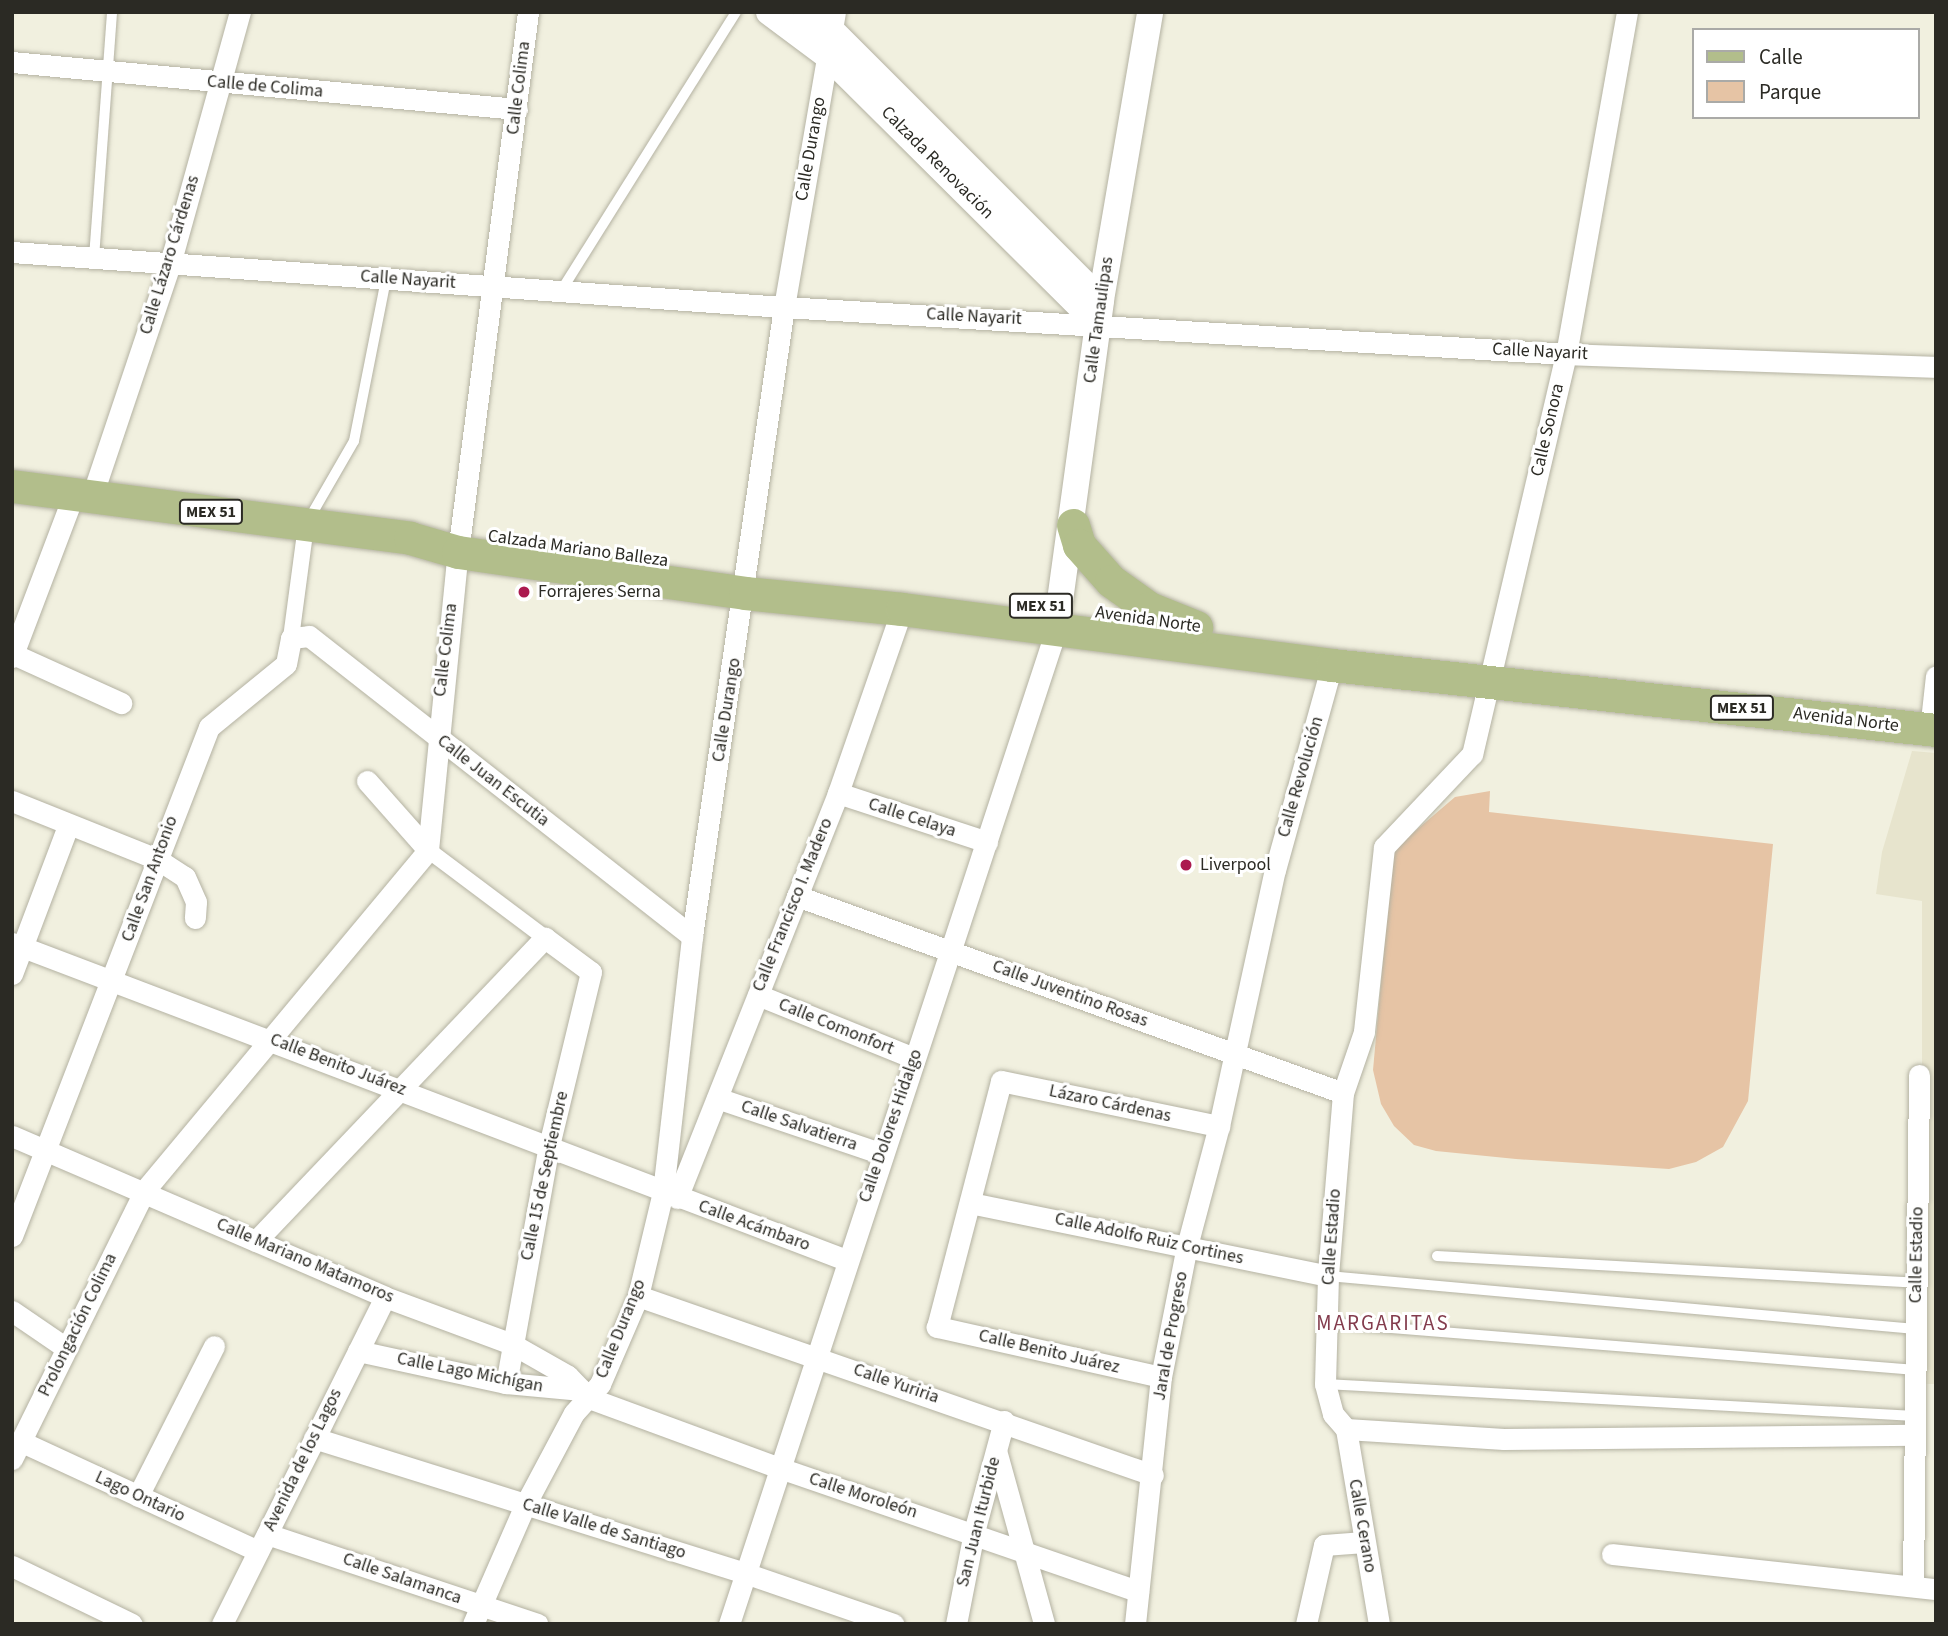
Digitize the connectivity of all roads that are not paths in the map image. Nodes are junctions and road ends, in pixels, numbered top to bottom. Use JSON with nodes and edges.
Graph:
{"nodes":[{"id":1,"x":112,"y":12,"type":"edge"},
{"id":2,"x":240,"y":12,"type":"edge"},
{"id":3,"x":528,"y":12,"type":"edge"},
{"id":4,"x":736,"y":12,"type":"edge"},
{"id":5,"x":769,"y":12,"type":"edge"},
{"id":6,"x":806,"y":12,"type":"edge"},
{"id":7,"x":1150,"y":12,"type":"edge"},
{"id":8,"x":1627,"y":12,"type":"edge"},
{"id":9,"x":831,"y":33,"type":"edge"},
{"id":10,"x":12,"y":62,"type":"edge"},
{"id":11,"x":107,"y":73,"type":"junction"},
{"id":12,"x":220,"y":83,"type":"junction"},
{"id":13,"x":517,"y":108,"type":"junction"},
{"id":14,"x":12,"y":252,"type":"edge"},
{"id":15,"x":94,"y":258,"type":"junction"},
{"id":16,"x":170,"y":264,"type":"junction"},
{"id":17,"x":386,"y":279,"type":"junction"},
{"id":18,"x":492,"y":286,"type":"junction"},
{"id":19,"x":561,"y":291,"type":"junction"},
{"id":20,"x":784,"y":307,"type":"junction"},
{"id":21,"x":1099,"y":312,"type":"junction"},
{"id":22,"x":1566,"y":354,"type":"junction"},
{"id":23,"x":1936,"y":367,"type":"edge"},
{"id":24,"x":12,"y":486,"type":"edge"},
{"id":25,"x":83,"y":495,"type":"junction"},
{"id":26,"x":306,"y":525,"type":"junction"},
{"id":27,"x":1073,"y":525,"type":"junction"},
{"id":28,"x":459,"y":543,"type":"junction"},
{"id":29,"x":745,"y":583,"type":"junction"},
{"id":30,"x":902,"y":609,"type":"junction"},
{"id":31,"x":1057,"y":619,"type":"junction"},
{"id":32,"x":1196,"y":627,"type":"junction"},
{"id":33,"x":291,"y":638,"type":"junction"},
{"id":34,"x":13,"y":655,"type":"edge"},
{"id":35,"x":1444,"y":661,"type":"junction"},
{"id":36,"x":1332,"y":665,"type":"junction"},
{"id":37,"x":1490,"y":674,"type":"junction"},
{"id":38,"x":1936,"y":676,"type":"edge"},
{"id":39,"x":121,"y":703,"type":"dead end"},
{"id":40,"x":1933,"y":730,"type":"edge"},
{"id":41,"x":436,"y":736,"type":"junction"},
{"id":42,"x":367,"y":781,"type":"dead end"},
{"id":43,"x":838,"y":793,"type":"junction"},
{"id":44,"x":12,"y":801,"type":"edge"},
{"id":45,"x":68,"y":826,"type":"junction"},
{"id":46,"x":987,"y":842,"type":"junction"},
{"id":47,"x":428,"y":850,"type":"junction"},
{"id":48,"x":157,"y":859,"type":"junction"},
{"id":49,"x":797,"y":896,"type":"junction"},
{"id":50,"x":195,"y":918,"type":"dead end"},
{"id":51,"x":692,"y":936,"type":"junction"},
{"id":52,"x":545,"y":938,"type":"junction"},
{"id":53,"x":17,"y":945,"type":"edge"},
{"id":54,"x":950,"y":951,"type":"junction"},
{"id":55,"x":12,"y":974,"type":"edge"},
{"id":56,"x":112,"y":982,"type":"junction"},
{"id":57,"x":758,"y":995,"type":"junction"},
{"id":58,"x":271,"y":1039,"type":"junction"},
{"id":59,"x":1235,"y":1053,"type":"junction"},
{"id":60,"x":914,"y":1058,"type":"junction"},
{"id":61,"x":1919,"y":1075,"type":"dead end"},
{"id":62,"x":397,"y":1089,"type":"junction"},
{"id":63,"x":1343,"y":1093,"type":"junction"},
{"id":64,"x":717,"y":1098,"type":"junction"},
{"id":65,"x":1219,"y":1126,"type":"junction"},
{"id":66,"x":12,"y":1136,"type":"edge"},
{"id":67,"x":549,"y":1145,"type":"junction"},
{"id":68,"x":49,"y":1150,"type":"junction"},
{"id":69,"x":882,"y":1154,"type":"junction"},
{"id":70,"x":145,"y":1190,"type":"junction"},
{"id":71,"x":670,"y":1195,"type":"junction"},
{"id":72,"x":970,"y":1203,"type":"junction"},
{"id":73,"x":12,"y":1236,"type":"edge"},
{"id":74,"x":256,"y":1241,"type":"junction"},
{"id":75,"x":1187,"y":1246,"type":"junction"},
{"id":76,"x":1437,"y":1256,"type":"dead end"},
{"id":77,"x":846,"y":1260,"type":"junction"},
{"id":78,"x":1328,"y":1276,"type":"junction"},
{"id":79,"x":1917,"y":1283,"type":"junction"},
{"id":80,"x":638,"y":1296,"type":"junction"},
{"id":81,"x":385,"y":1297,"type":"junction"},
{"id":82,"x":12,"y":1311,"type":"edge"},
{"id":83,"x":1329,"y":1323,"type":"junction"},
{"id":84,"x":1916,"y":1329,"type":"junction"},
{"id":85,"x":512,"y":1344,"type":"junction"},
{"id":86,"x":215,"y":1346,"type":"dead end"},
{"id":87,"x":65,"y":1348,"type":"junction"},
{"id":88,"x":358,"y":1351,"type":"junction"},
{"id":89,"x":814,"y":1356,"type":"junction"},
{"id":90,"x":1161,"y":1377,"type":"junction"},
{"id":91,"x":506,"y":1382,"type":"junction"},
{"id":92,"x":1325,"y":1384,"type":"junction"},
{"id":93,"x":1922,"y":1384,"type":"edge"},
{"id":94,"x":585,"y":1394,"type":"junction"},
{"id":95,"x":1004,"y":1421,"type":"junction"},
{"id":96,"x":1915,"y":1425,"type":"junction"},
{"id":97,"x":1346,"y":1429,"type":"junction"},
{"id":98,"x":314,"y":1438,"type":"junction"},
{"id":99,"x":17,"y":1451,"type":"edge"},
{"id":100,"x":996,"y":1453,"type":"junction"},
{"id":101,"x":777,"y":1467,"type":"junction"},
{"id":102,"x":1153,"y":1475,"type":"junction"},
{"id":103,"x":138,"y":1496,"type":"junction"},
{"id":104,"x":525,"y":1505,"type":"junction"},
{"id":105,"x":974,"y":1532,"type":"junction"},
{"id":106,"x":263,"y":1542,"type":"junction"},
{"id":107,"x":1364,"y":1542,"type":"junction"},
{"id":108,"x":1026,"y":1551,"type":"junction"},
{"id":109,"x":1612,"y":1553,"type":"dead end"},
{"id":110,"x":12,"y":1566,"type":"edge"},
{"id":111,"x":745,"y":1573,"type":"junction"},
{"id":112,"x":1913,"y":1583,"type":"junction"},
{"id":113,"x":1936,"y":1589,"type":"edge"},
{"id":114,"x":1138,"y":1591,"type":"junction"},
{"id":115,"x":477,"y":1615,"type":"edge"},
{"id":116,"x":132,"y":1624,"type":"edge"},
{"id":117,"x":222,"y":1624,"type":"edge"},
{"id":118,"x":537,"y":1624,"type":"edge"},
{"id":119,"x":729,"y":1624,"type":"edge"},
{"id":120,"x":893,"y":1624,"type":"edge"},
{"id":121,"x":956,"y":1624,"type":"edge"},
{"id":122,"x":1044,"y":1624,"type":"edge"},
{"id":123,"x":1135,"y":1624,"type":"edge"},
{"id":124,"x":1306,"y":1624,"type":"edge"},
{"id":125,"x":1379,"y":1624,"type":"edge"}],
"edges":[{"from":1,"to":11,"type":"lane"},
{"from":2,"to":12,"type":"street","name":"Calle Lázaro Cárdenas"},
{"from":3,"to":13,"type":"street","name":"Calle Colima"},
{"from":4,"to":19,"type":"lane"},
{"from":5,"to":9,"type":"street","name":"Calzada Renovación"},
{"from":6,"to":9,"type":"street","name":"Calzada Renovación"},
{"from":7,"to":21,"type":"street","name":"Calle Tamaulipas"},
{"from":8,"to":22,"type":"street","name":"Calle Sonora"},
{"from":9,"to":20,"type":"street","name":"Calle Durango"},
{"from":9,"to":21,"type":"street","name":"Calzada Renovación"},
{"from":10,"to":11,"type":"street","name":"Calle de Colima"},
{"from":11,"to":12,"type":"street","name":"Calle de Colima"},
{"from":11,"to":15,"type":"lane"},
{"from":12,"to":13,"type":"street","name":"Calle de Colima"},
{"from":12,"to":16,"type":"street","name":"Calle Lázaro Cárdenas"},
{"from":13,"to":18,"type":"street","name":"Calle Colima"},
{"from":14,"to":15,"type":"street","name":"Calle Nayarit"},
{"from":15,"to":16,"type":"street","name":"Calle Nayarit"},
{"from":16,"to":17,"type":"street","name":"Calle Nayarit"},
{"from":16,"to":25,"type":"street","name":"Calle Lázaro Cárdenas"},
{"from":17,"to":18,"type":"street","name":"Calle Nayarit"},
{"from":17,"to":26,"type":"lane"},
{"from":18,"to":19,"type":"street","name":"Calle Nayarit"},
{"from":18,"to":28,"type":"street","name":"Calle Colima"},
{"from":19,"to":20,"type":"street","name":"Calle Nayarit"},
{"from":20,"to":21,"type":"street","name":"Calle Nayarit"},
{"from":20,"to":29,"type":"street","name":"Calle Durango"},
{"from":21,"to":22,"type":"street","name":"Calle Nayarit"},
{"from":21,"to":27,"type":"street","name":"Calle Tamaulipas"},
{"from":22,"to":23,"type":"street","name":"Calle Nayarit"},
{"from":22,"to":37,"type":"street","name":"Calle Sonora"},
{"from":24,"to":25,"type":"main road","name":"Calzada Mariano Balleza","number":"MEX 51"},
{"from":25,"to":26,"type":"main road","name":"Calzada Mariano Balleza","number":"MEX 51"},
{"from":25,"to":34,"type":"street","name":"Calle Lázaro Cárdenas"},
{"from":26,"to":28,"type":"main road","name":"Calzada Mariano Balleza","number":"MEX 51"},
{"from":26,"to":33,"type":"street"},
{"from":27,"to":31,"type":"street","name":"Calle Tamaulipas"},
{"from":27,"to":32,"type":"main road"},
{"from":28,"to":29,"type":"main road","name":"Calzada Mariano Balleza","number":"MEX 51"},
{"from":28,"to":41,"type":"street","name":"Calle Colima"},
{"from":29,"to":30,"type":"main road","name":"Avenida Norte","number":"MEX 51"},
{"from":29,"to":31,"type":"main road","name":"Avenida Norte","number":"MEX 51"},
{"from":29,"to":51,"type":"street","name":"Calle Durango"},
{"from":30,"to":31,"type":"main road","name":"Avenida Norte","number":"MEX 51"},
{"from":30,"to":43,"type":"street","name":"Calle Francisco I. Madero"},
{"from":31,"to":32,"type":"main road","name":"Avenida Norte","number":"MEX 51"},
{"from":31,"to":36,"type":"main road","name":"Avenida Norte","number":"MEX 51"},
{"from":31,"to":46,"type":"street","name":"Calle Dolores Hidalgo"},
{"from":32,"to":35,"type":"main road","name":"Avenida Norte","number":"MEX 51"},
{"from":33,"to":41,"type":"street","name":"Calle Juan Escutia"},
{"from":33,"to":48,"type":"street","name":"Calle San Antonio"},
{"from":34,"to":39,"type":"street"},
{"from":35,"to":36,"type":"main road"},
{"from":35,"to":37,"type":"main road","name":"Avenida Norte","number":"MEX 51"},
{"from":36,"to":37,"type":"main road","name":"Avenida Norte","number":"MEX 51"},
{"from":36,"to":59,"type":"street","name":"Calle Revolución"},
{"from":37,"to":40,"type":"main road","name":"Avenida Norte","number":"MEX 51"},
{"from":37,"to":63,"type":"street","name":"Calle Estadio"},
{"from":38,"to":40,"type":"street"},
{"from":41,"to":47,"type":"street","name":"Calle Colima"},
{"from":41,"to":51,"type":"street","name":"Calle Juan Escutia"},
{"from":42,"to":47,"type":"street"},
{"from":43,"to":46,"type":"street","name":"Calle Celaya"},
{"from":43,"to":49,"type":"street","name":"Calle Francisco I. Madero"},
{"from":44,"to":45,"type":"street"},
{"from":45,"to":48,"type":"street"},
{"from":45,"to":53,"type":"street"},
{"from":46,"to":54,"type":"street","name":"Calle Dolores Hidalgo"},
{"from":47,"to":52,"type":"street"},
{"from":47,"to":58,"type":"street"},
{"from":48,"to":50,"type":"street"},
{"from":48,"to":56,"type":"street","name":"Calle San Antonio"},
{"from":49,"to":54,"type":"street","name":"Calle Juventino Rosas"},
{"from":49,"to":57,"type":"street","name":"Calle Francisco I. Madero"},
{"from":51,"to":71,"type":"street","name":"Calle Durango"},
{"from":52,"to":62,"type":"street"},
{"from":52,"to":67,"type":"street","name":"Calle 15 de Septiembre"},
{"from":53,"to":55,"type":"street"},
{"from":53,"to":56,"type":"street","name":"Calle Benito Juárez"},
{"from":54,"to":59,"type":"street","name":"Calle Juventino Rosas"},
{"from":54,"to":60,"type":"street","name":"Calle Dolores Hidalgo"},
{"from":56,"to":58,"type":"street","name":"Calle Benito Juárez"},
{"from":56,"to":68,"type":"street","name":"Calle San Antonio"},
{"from":57,"to":60,"type":"street","name":"Calle Comonfort"},
{"from":57,"to":64,"type":"street","name":"Calle Francisco I. Madero"},
{"from":58,"to":62,"type":"street","name":"Calle Benito Juárez"},
{"from":58,"to":70,"type":"street"},
{"from":59,"to":63,"type":"street","name":"Calle Juventino Rosas"},
{"from":59,"to":65,"type":"street","name":"Jaral de Progreso"},
{"from":60,"to":69,"type":"street","name":"Calle Dolores Hidalgo"},
{"from":61,"to":79,"type":"street","name":"Calle Estadio"},
{"from":62,"to":67,"type":"street","name":"Calle Benito Juárez"},
{"from":62,"to":74,"type":"street"},
{"from":63,"to":78,"type":"street","name":"Calle Estadio"},
{"from":64,"to":69,"type":"street","name":"Calle Salvatierra"},
{"from":64,"to":71,"type":"street","name":"Calle Francisco I. Madero"},
{"from":65,"to":72,"type":"street","name":"Lázaro Cárdenas"},
{"from":65,"to":75,"type":"street","name":"Jaral de Progreso"},
{"from":66,"to":68,"type":"street","name":"Calle Mariano Matamoros"},
{"from":67,"to":71,"type":"street","name":"Calle Benito Juárez"},
{"from":67,"to":85,"type":"street","name":"Calle 15 de Septiembre"},
{"from":68,"to":70,"type":"street","name":"Calle Mariano Matamoros"},
{"from":68,"to":73,"type":"street","name":"Calle San Antonio"},
{"from":69,"to":77,"type":"street","name":"Calle Dolores Hidalgo"},
{"from":70,"to":74,"type":"street","name":"Calle Mariano Matamoros"},
{"from":70,"to":87,"type":"street","name":"Prolongación Colima"},
{"from":71,"to":77,"type":"street","name":"Calle Acámbaro"},
{"from":71,"to":80,"type":"street","name":"Calle Durango"},
{"from":72,"to":75,"type":"street","name":"Calle Adolfo Ruiz Cortines"},
{"from":72,"to":90,"type":"street","name":"Calle Benito Juárez"},
{"from":74,"to":81,"type":"street","name":"Calle Mariano Matamoros"},
{"from":75,"to":78,"type":"street","name":"Calle Adolfo Ruiz Cortines"},
{"from":75,"to":90,"type":"street","name":"Jaral de Progreso"},
{"from":76,"to":79,"type":"lane"},
{"from":77,"to":89,"type":"street","name":"Calle Dolores Hidalgo"},
{"from":78,"to":83,"type":"street","name":"Calle Estadio"},
{"from":78,"to":84,"type":"lane"},
{"from":79,"to":84,"type":"street","name":"Calle Estadio"},
{"from":80,"to":89,"type":"street","name":"Calle Yuriria"},
{"from":80,"to":94,"type":"street","name":"Calle Durango"},
{"from":81,"to":85,"type":"street","name":"Calle Mariano Matamoros"},
{"from":81,"to":88,"type":"street","name":"Avenida de los Lagos"},
{"from":82,"to":87,"type":"street"},
{"from":83,"to":92,"type":"street","name":"Calle Estadio"},
{"from":83,"to":93,"type":"lane"},
{"from":84,"to":93,"type":"street","name":"Calle Estadio"},
{"from":85,"to":91,"type":"street","name":"Calle 15 de Septiembre"},
{"from":85,"to":94,"type":"street","name":"Calle Mariano Matamoros"},
{"from":86,"to":103,"type":"street"},
{"from":87,"to":99,"type":"street","name":"Prolongación Colima"},
{"from":88,"to":91,"type":"street","name":"Calle Lago Michígan"},
{"from":88,"to":98,"type":"street","name":"Avenida de los Lagos"},
{"from":89,"to":95,"type":"street","name":"Calle Yuriria"},
{"from":89,"to":101,"type":"street","name":"Calle Dolores Hidalgo"},
{"from":90,"to":102,"type":"street","name":"Jaral de Progreso"},
{"from":91,"to":94,"type":"street","name":"Calle Lago Michígan"},
{"from":92,"to":96,"type":"lane"},
{"from":92,"to":97,"type":"street","name":"Calle Estadio"},
{"from":93,"to":96,"type":"street","name":"Calle Estadio"},
{"from":94,"to":101,"type":"street","name":"Calle Moroleón"},
{"from":94,"to":104,"type":"street","name":"Calle Durango"},
{"from":95,"to":100,"type":"street","name":"San Juan Iturbide"},
{"from":95,"to":102,"type":"street","name":"Calle Yuriria"},
{"from":96,"to":97,"type":"street"},
{"from":96,"to":112,"type":"street","name":"Calle Estadio"},
{"from":97,"to":107,"type":"street","name":"Calle Cerano"},
{"from":98,"to":104,"type":"street","name":"Calle Valle de Santiago"},
{"from":98,"to":106,"type":"street","name":"Avenida de los Lagos"},
{"from":99,"to":103,"type":"street","name":"Lago Ontario"},
{"from":100,"to":105,"type":"street","name":"San Juan Iturbide"},
{"from":100,"to":108,"type":"street"},
{"from":101,"to":105,"type":"street","name":"Calle Moroleón"},
{"from":101,"to":111,"type":"street","name":"Calle Dolores Hidalgo"},
{"from":102,"to":114,"type":"street","name":"Jaral de Progreso"},
{"from":103,"to":106,"type":"street","name":"Lago Ontario"},
{"from":104,"to":111,"type":"street","name":"Calle Valle de Santiago"},
{"from":104,"to":115,"type":"street","name":"Calle Durango"},
{"from":105,"to":108,"type":"street","name":"Calle Moroleón"},
{"from":105,"to":121,"type":"street","name":"San Juan Iturbide"},
{"from":106,"to":115,"type":"street","name":"Calle Salamanca"},
{"from":106,"to":117,"type":"street","name":"Avenida de los Lagos"},
{"from":107,"to":124,"type":"street"},
{"from":107,"to":125,"type":"street","name":"Calle Cerano"},
{"from":108,"to":114,"type":"street","name":"Calle Moroleón"},
{"from":108,"to":122,"type":"street"},
{"from":109,"to":112,"type":"street"},
{"from":110,"to":116,"type":"street"},
{"from":111,"to":119,"type":"street","name":"Calle Dolores Hidalgo"},
{"from":111,"to":120,"type":"street","name":"Calle Valle de Santiago"},
{"from":112,"to":113,"type":"street"},
{"from":114,"to":123,"type":"street","name":"Jaral de Progreso"},
{"from":115,"to":118,"type":"street","name":"Calle Salamanca"}]}
